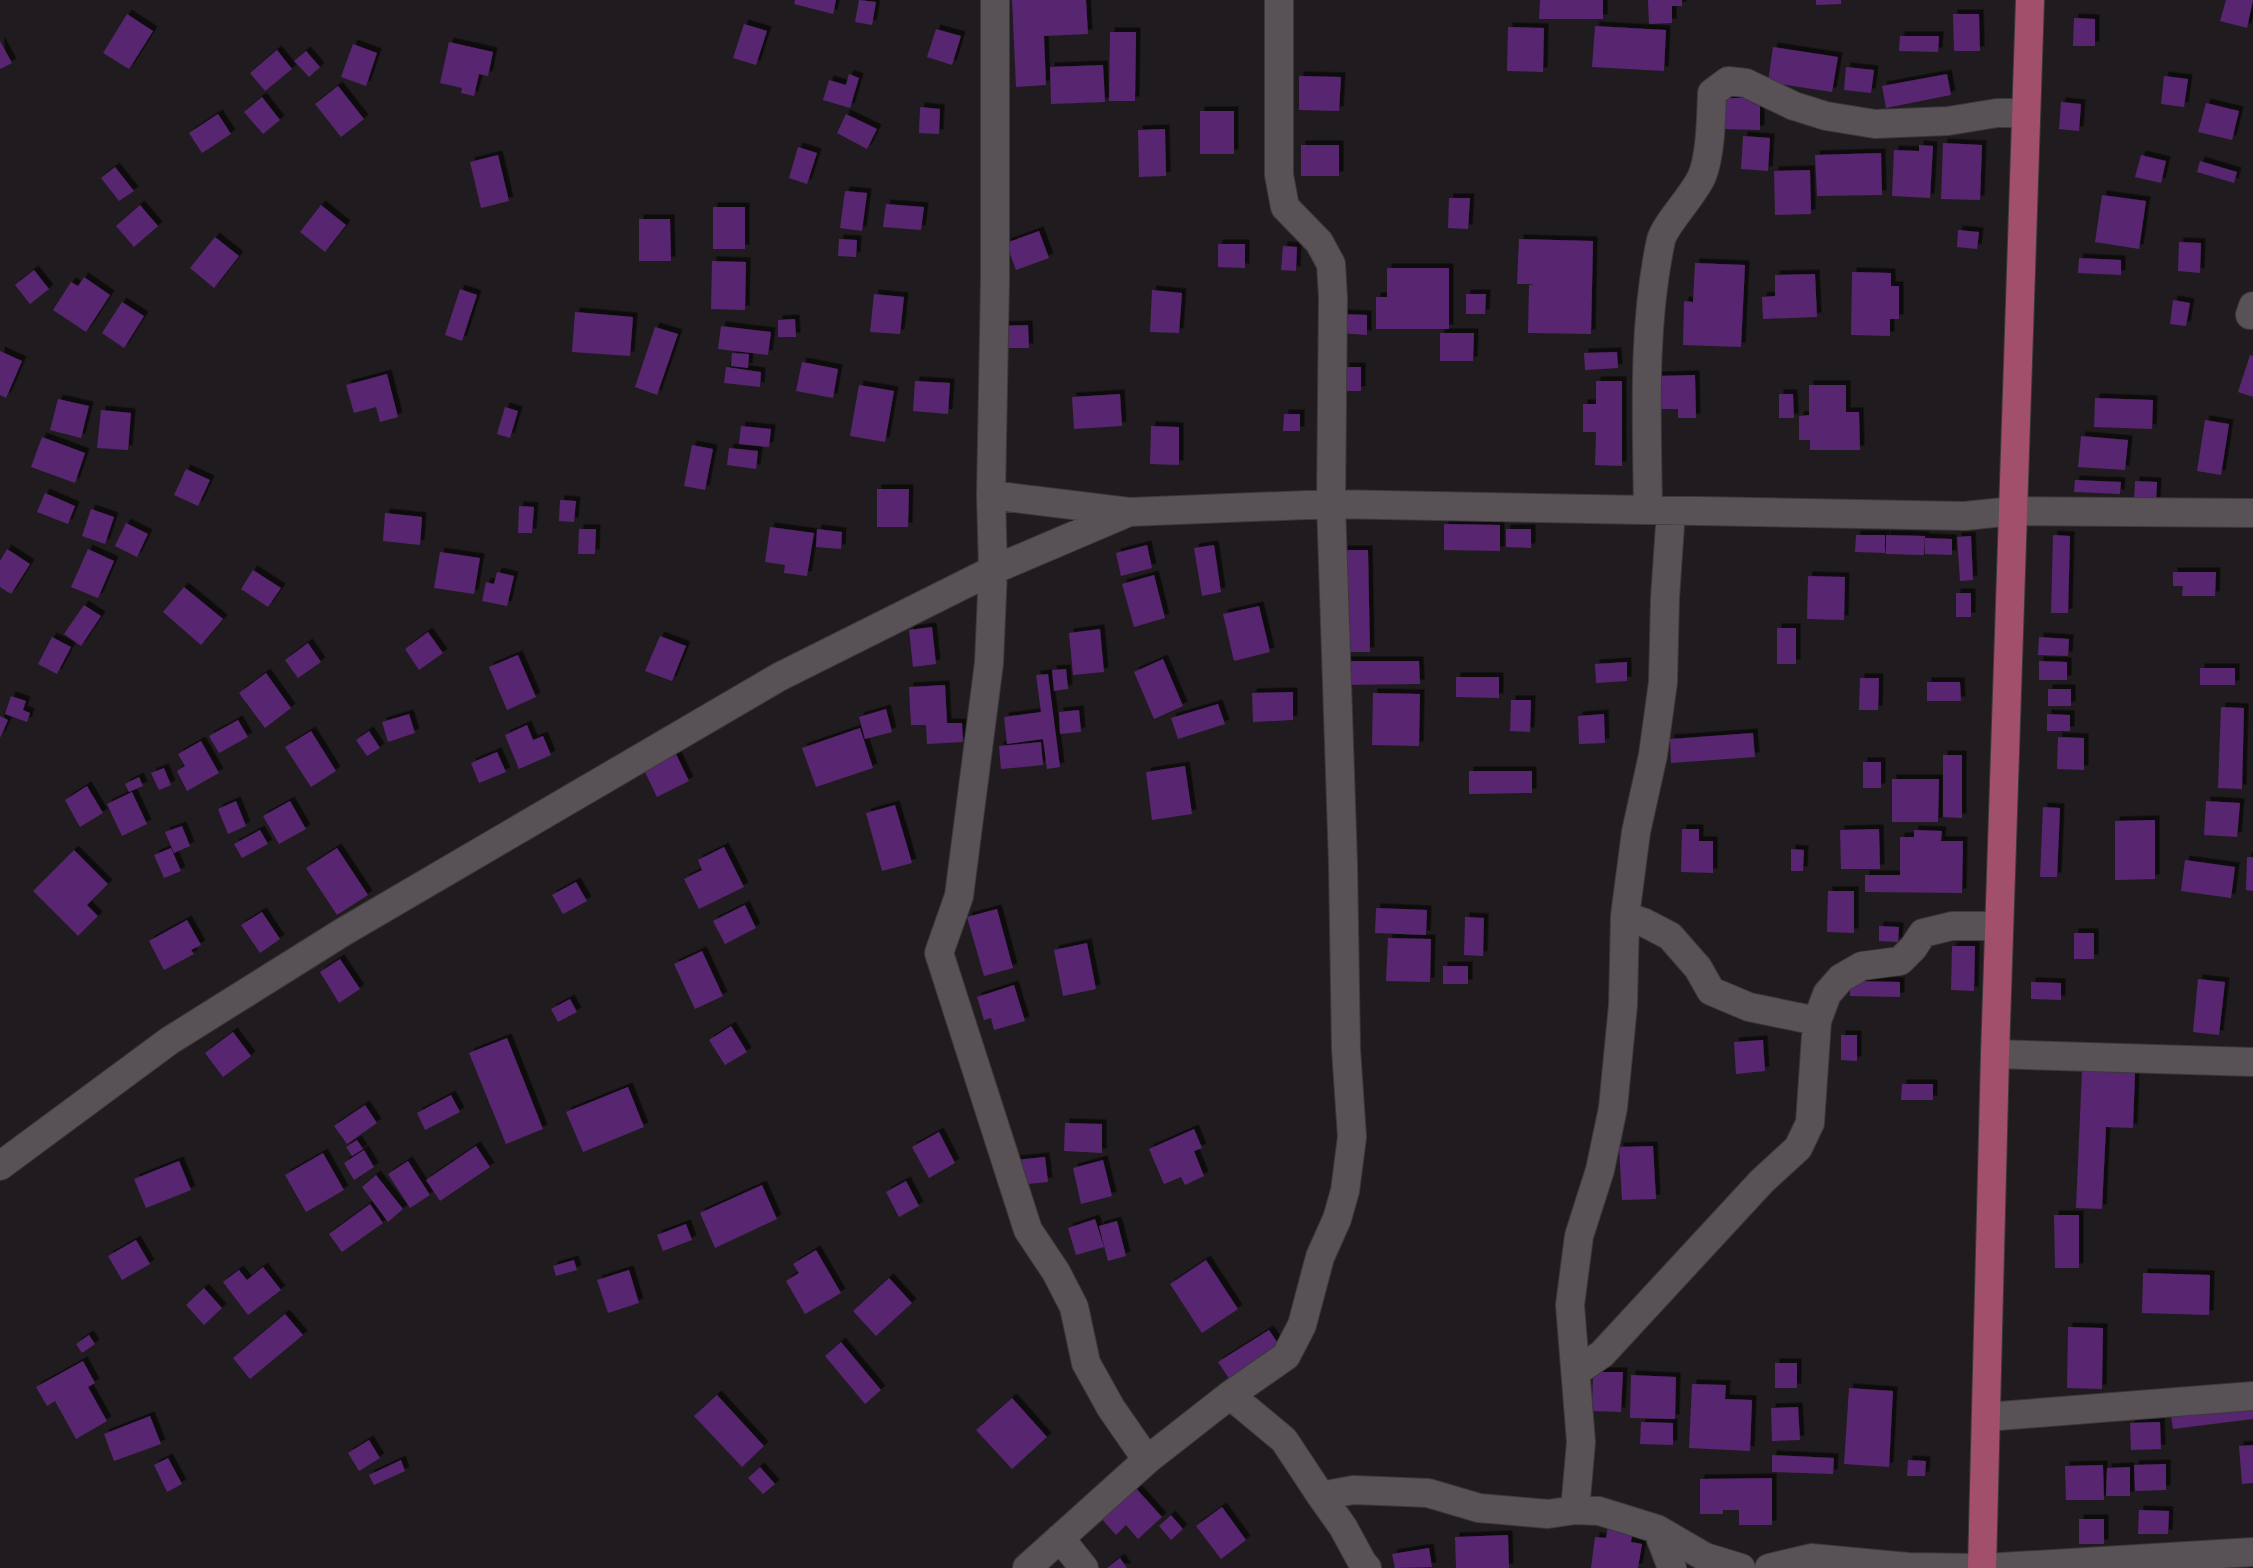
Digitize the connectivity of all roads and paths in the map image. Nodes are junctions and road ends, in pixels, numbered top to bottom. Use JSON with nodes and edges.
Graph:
{"nodes":[{"id":1,"x":995,"y":0,"type":"edge"},
{"id":2,"x":1279,"y":0,"type":"edge"},
{"id":3,"x":2030,"y":0,"type":"edge"},
{"id":4,"x":2026,"y":113,"type":"junction"},
{"id":5,"x":991,"y":495,"type":"junction"},
{"id":6,"x":1331,"y":504,"type":"junction"},
{"id":7,"x":1660,"y":510,"type":"junction"},
{"id":8,"x":2013,"y":511,"type":"junction"},
{"id":9,"x":1128,"y":512,"type":"junction"},
{"id":10,"x":2253,"y":513,"type":"edge"},
{"id":11,"x":993,"y":570,"type":"junction"},
{"id":12,"x":1625,"y":916,"type":"junction"},
{"id":13,"x":1999,"y":926,"type":"junction"},
{"id":14,"x":1817,"y":1021,"type":"junction"},
{"id":15,"x":1995,"y":1054,"type":"junction"},
{"id":16,"x":2253,"y":1062,"type":"edge"},
{"id":17,"x":0,"y":1166,"type":"edge"},
{"id":18,"x":1576,"y":1372,"type":"junction"},
{"id":19,"x":1230,"y":1395,"type":"junction"},
{"id":20,"x":2253,"y":1396,"type":"edge"},
{"id":21,"x":1986,"y":1417,"type":"junction"},
{"id":22,"x":1147,"y":1460,"type":"junction"},
{"id":23,"x":1321,"y":1496,"type":"junction"},
{"id":24,"x":1575,"y":1510,"type":"junction"},
{"id":25,"x":1657,"y":1529,"type":"junction"},
{"id":26,"x":1060,"y":1538,"type":"junction"},
{"id":27,"x":2253,"y":1552,"type":"edge"},
{"id":28,"x":1027,"y":1568,"type":"edge"},
{"id":29,"x":1084,"y":1568,"type":"edge"},
{"id":30,"x":1367,"y":1568,"type":"edge"},
{"id":31,"x":1672,"y":1568,"type":"edge"},
{"id":32,"x":1741,"y":1568,"type":"edge"},
{"id":33,"x":1769,"y":1568,"type":"edge"},
{"id":34,"x":1973,"y":1568,"type":"edge"},
{"id":35,"x":1984,"y":1568,"type":"edge"}],
"edges":[{"from":1,"to":5,"type":"street"},
{"from":2,"to":6,"type":"street"},
{"from":3,"to":4,"type":"main road"},
{"from":4,"to":7,"type":"street"},
{"from":4,"to":8,"type":"main road"},
{"from":5,"to":9,"type":"street"},
{"from":5,"to":11,"type":"street"},
{"from":6,"to":7,"type":"street"},
{"from":6,"to":9,"type":"street"},
{"from":6,"to":19,"type":"street"},
{"from":7,"to":8,"type":"street"},
{"from":7,"to":12,"type":"street"},
{"from":8,"to":10,"type":"street"},
{"from":8,"to":13,"type":"main road"},
{"from":9,"to":11,"type":"street"},
{"from":11,"to":17,"type":"street"},
{"from":11,"to":22,"type":"street"},
{"from":12,"to":14,"type":"street"},
{"from":12,"to":18,"type":"street"},
{"from":13,"to":14,"type":"street"},
{"from":13,"to":15,"type":"main road"},
{"from":14,"to":18,"type":"street"},
{"from":15,"to":16,"type":"street"},
{"from":15,"to":21,"type":"main road"},
{"from":18,"to":24,"type":"street"},
{"from":19,"to":22,"type":"street"},
{"from":19,"to":23,"type":"street"},
{"from":20,"to":21,"type":"street"},
{"from":21,"to":35,"type":"main road"},
{"from":22,"to":26,"type":"street"},
{"from":23,"to":24,"type":"street"},
{"from":23,"to":30,"type":"street"},
{"from":24,"to":25,"type":"street"},
{"from":25,"to":31,"type":"street"},
{"from":25,"to":32,"type":"street"},
{"from":26,"to":28,"type":"street"},
{"from":26,"to":29,"type":"street"},
{"from":27,"to":35,"type":"street"},
{"from":33,"to":34,"type":"street"}]}
